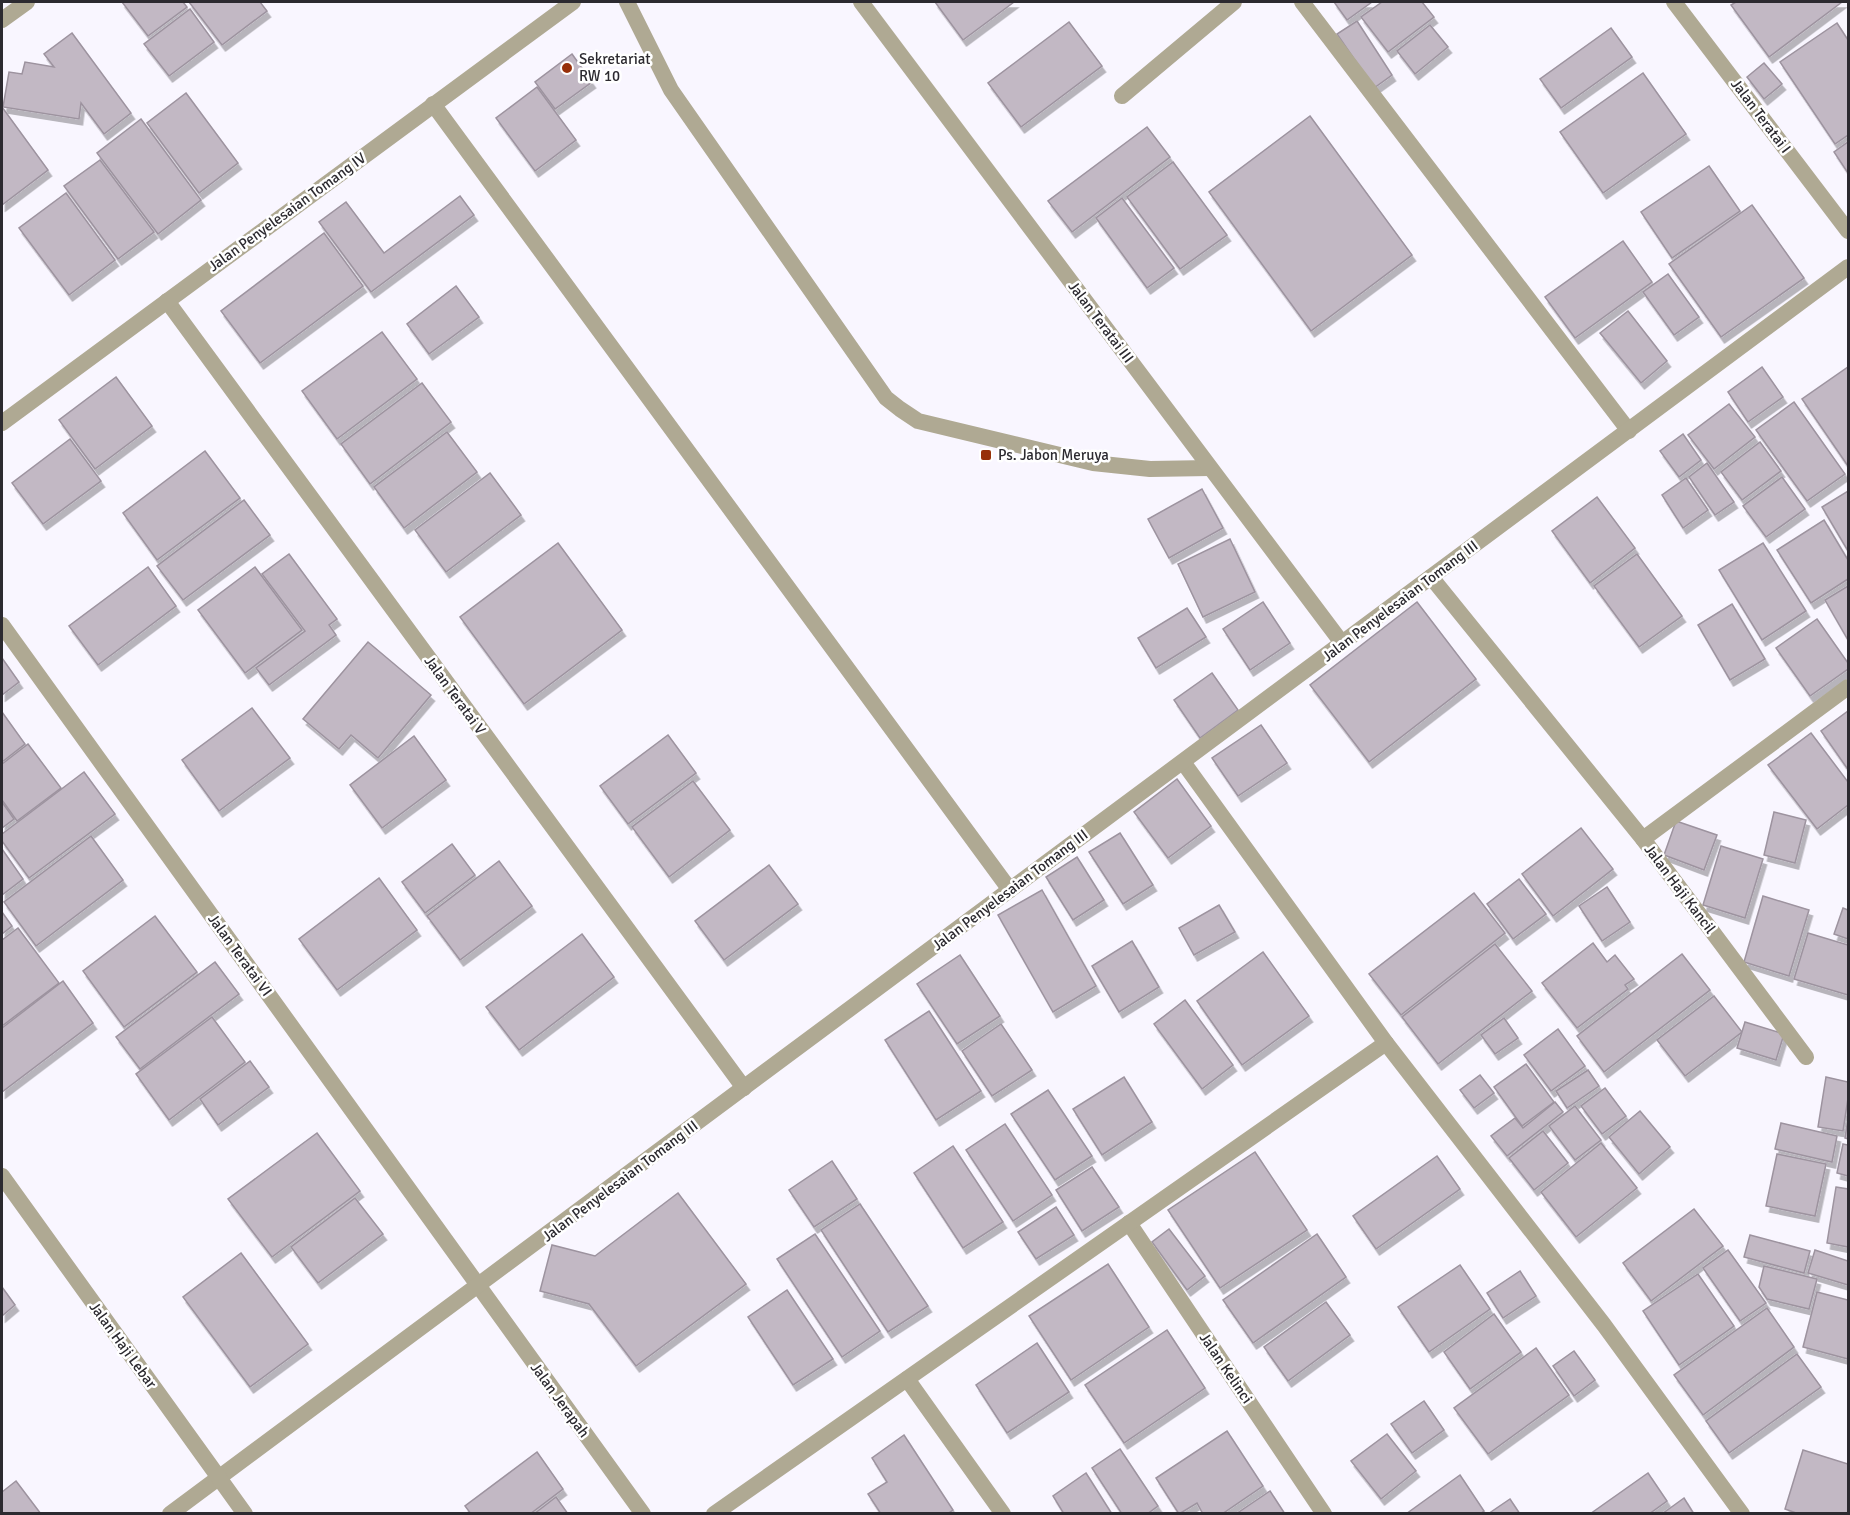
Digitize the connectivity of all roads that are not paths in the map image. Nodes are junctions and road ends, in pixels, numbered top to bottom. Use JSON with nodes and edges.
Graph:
{"nodes":[{"id":1,"x":27,"y":2,"type":"edge"},
{"id":2,"x":573,"y":2,"type":"edge"},
{"id":3,"x":627,"y":2,"type":"edge"},
{"id":4,"x":861,"y":2,"type":"edge"},
{"id":5,"x":1234,"y":2,"type":"edge"},
{"id":6,"x":1302,"y":2,"type":"edge"},
{"id":7,"x":1674,"y":2,"type":"edge"},
{"id":8,"x":2,"y":20,"type":"edge"},
{"id":9,"x":1122,"y":96,"type":"dead end"},
{"id":10,"x":433,"y":105,"type":"junction"},
{"id":11,"x":1848,"y":231,"type":"edge"},
{"id":12,"x":1848,"y":267,"type":"edge"},
{"id":13,"x":166,"y":301,"type":"junction"},
{"id":14,"x":2,"y":423,"type":"edge"},
{"id":15,"x":1629,"y":431,"type":"junction"},
{"id":16,"x":1210,"y":468,"type":"junction"},
{"id":17,"x":1431,"y":577,"type":"junction"},
{"id":18,"x":2,"y":625,"type":"edge"},
{"id":19,"x":1342,"y":643,"type":"junction"},
{"id":20,"x":1848,"y":687,"type":"edge"},
{"id":21,"x":1182,"y":762,"type":"junction"},
{"id":22,"x":1643,"y":839,"type":"junction"},
{"id":23,"x":1010,"y":890,"type":"junction"},
{"id":24,"x":1386,"y":1043,"type":"junction"},
{"id":25,"x":1806,"y":1057,"type":"dead end"},
{"id":26,"x":744,"y":1088,"type":"junction"},
{"id":27,"x":2,"y":1176,"type":"edge"},
{"id":28,"x":1129,"y":1223,"type":"junction"},
{"id":29,"x":478,"y":1286,"type":"junction"},
{"id":30,"x":907,"y":1379,"type":"junction"},
{"id":31,"x":219,"y":1478,"type":"junction"},
{"id":32,"x":170,"y":1514,"type":"edge"},
{"id":33,"x":245,"y":1514,"type":"edge"},
{"id":34,"x":643,"y":1514,"type":"edge"},
{"id":35,"x":714,"y":1514,"type":"edge"},
{"id":36,"x":1003,"y":1514,"type":"edge"},
{"id":37,"x":1324,"y":1514,"type":"edge"},
{"id":38,"x":1742,"y":1514,"type":"edge"}],
"edges":[{"from":1,"to":8,"type":"street"},
{"from":2,"to":10,"type":"street","name":"Jalan Penyelesaian Tomang IV"},
{"from":3,"to":16,"type":"street"},
{"from":4,"to":16,"type":"street","name":"Jalan Teratai III"},
{"from":5,"to":9,"type":"street"},
{"from":6,"to":15,"type":"street"},
{"from":7,"to":11,"type":"street","name":"Jalan Teratai I"},
{"from":10,"to":13,"type":"street","name":"Jalan Penyelesaian Tomang IV"},
{"from":10,"to":23,"type":"street"},
{"from":12,"to":15,"type":"street","name":"Jalan Penyelesaian Tomang III"},
{"from":13,"to":14,"type":"street","name":"Jalan Penyelesaian Tomang IV"},
{"from":13,"to":26,"type":"street","name":"Jalan Teratai V"},
{"from":15,"to":17,"type":"street","name":"Jalan Penyelesaian Tomang III"},
{"from":16,"to":19,"type":"street","name":"Jalan Teratai III"},
{"from":17,"to":19,"type":"street","name":"Jalan Penyelesaian Tomang III"},
{"from":17,"to":22,"type":"street"},
{"from":18,"to":29,"type":"street","name":"Jalan Teratai VI"},
{"from":19,"to":21,"type":"street","name":"Jalan Penyelesaian Tomang III"},
{"from":20,"to":22,"type":"street","name":"Jalan Haji Kancil"},
{"from":21,"to":23,"type":"street","name":"Jalan Penyelesaian Tomang III"},
{"from":21,"to":24,"type":"street"},
{"from":22,"to":25,"type":"street","name":"Jalan Haji Kancil"},
{"from":23,"to":26,"type":"street","name":"Jalan Penyelesaian Tomang III"},
{"from":24,"to":28,"type":"street"},
{"from":24,"to":38,"type":"street"},
{"from":26,"to":29,"type":"street","name":"Jalan Penyelesaian Tomang III"},
{"from":27,"to":31,"type":"street","name":"Jalan Haji Lebar"},
{"from":28,"to":30,"type":"street"},
{"from":28,"to":37,"type":"street","name":"Jalan Kelinci"},
{"from":29,"to":31,"type":"street","name":"Jalan Penyelesaian Tomang III"},
{"from":29,"to":34,"type":"street","name":"Jalan Jerapah"},
{"from":30,"to":35,"type":"street"},
{"from":30,"to":36,"type":"street"},
{"from":31,"to":32,"type":"street","name":"Jalan Penyelesaian Tomang III"},
{"from":31,"to":33,"type":"street","name":"Jalan Haji Lebar"}]}
